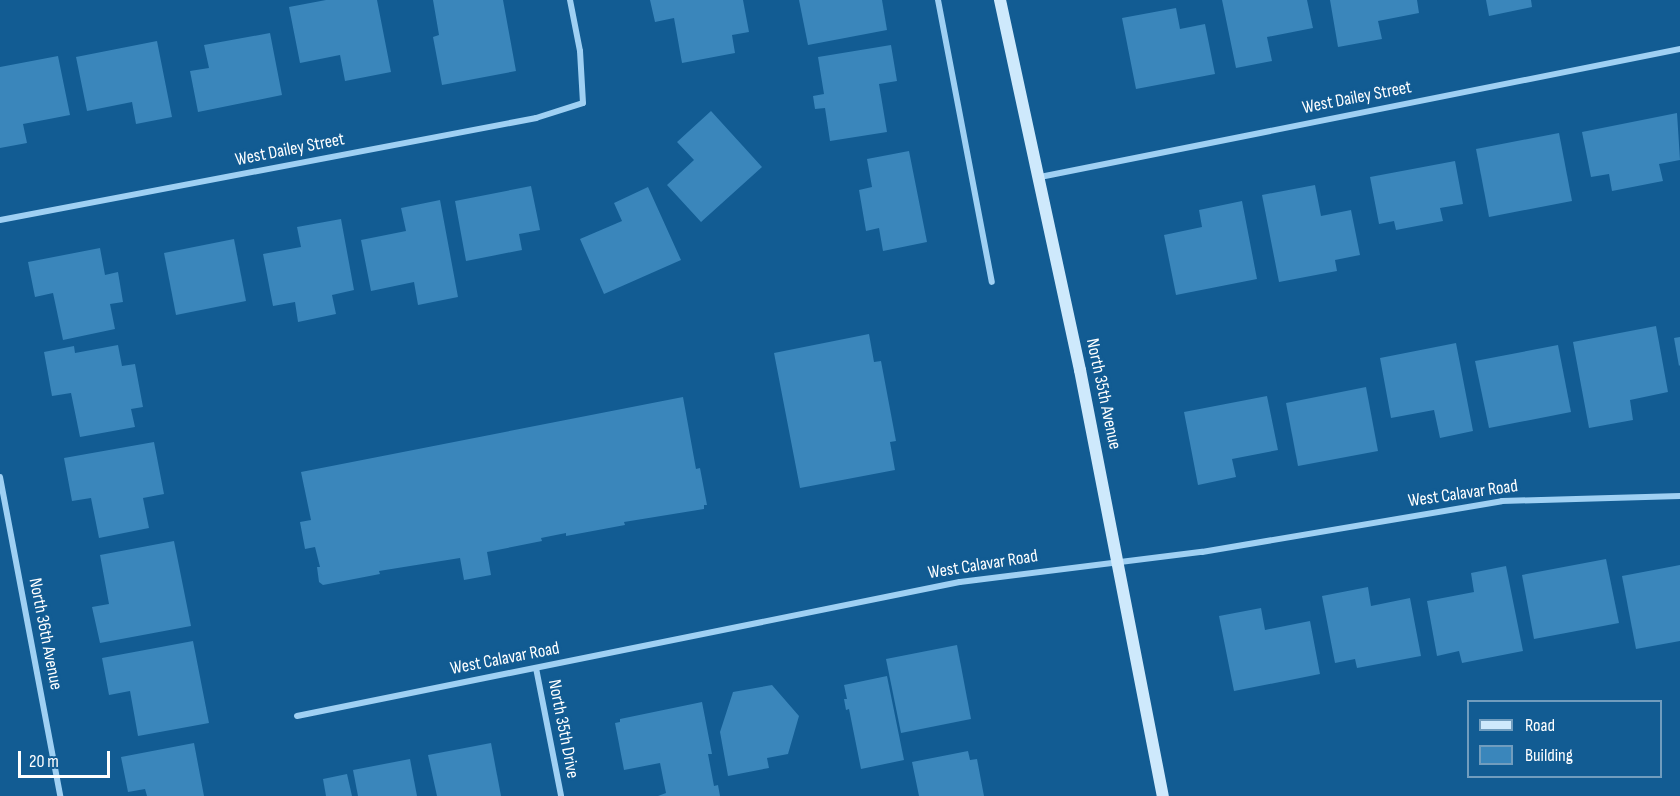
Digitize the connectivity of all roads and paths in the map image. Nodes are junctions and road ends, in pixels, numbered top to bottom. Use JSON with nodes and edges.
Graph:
{"nodes":[{"id":1,"x":570,"y":0,"type":"edge"},
{"id":2,"x":938,"y":0,"type":"edge"},
{"id":3,"x":1000,"y":0,"type":"edge"},
{"id":4,"x":1680,"y":49,"type":"edge"},
{"id":5,"x":1040,"y":177,"type":"junction"},
{"id":6,"x":0,"y":220,"type":"edge"},
{"id":7,"x":992,"y":282,"type":"dead end"},
{"id":8,"x":0,"y":477,"type":"edge"},
{"id":9,"x":1680,"y":496,"type":"edge"},
{"id":10,"x":1118,"y":560,"type":"junction"},
{"id":11,"x":536,"y":668,"type":"junction"},
{"id":12,"x":297,"y":716,"type":"dead end"},
{"id":13,"x":60,"y":796,"type":"edge"},
{"id":14,"x":561,"y":796,"type":"edge"},
{"id":15,"x":1163,"y":796,"type":"edge"}],
"edges":[{"from":1,"to":6,"type":"street","name":"West Dailey Street"},
{"from":2,"to":7,"type":"street"},
{"from":3,"to":5,"type":"main road","name":"North 35th Avenue"},
{"from":4,"to":5,"type":"street","name":"West Dailey Street"},
{"from":5,"to":10,"type":"main road","name":"North 35th Avenue"},
{"from":8,"to":13,"type":"street","name":"North 36th Avenue"},
{"from":9,"to":10,"type":"street","name":"West Calavar Road"},
{"from":10,"to":11,"type":"street","name":"West Calavar Road"},
{"from":10,"to":15,"type":"main road","name":"North 35th Avenue"},
{"from":11,"to":12,"type":"street","name":"West Calavar Road"},
{"from":11,"to":14,"type":"street","name":"North 35th Drive"}]}
